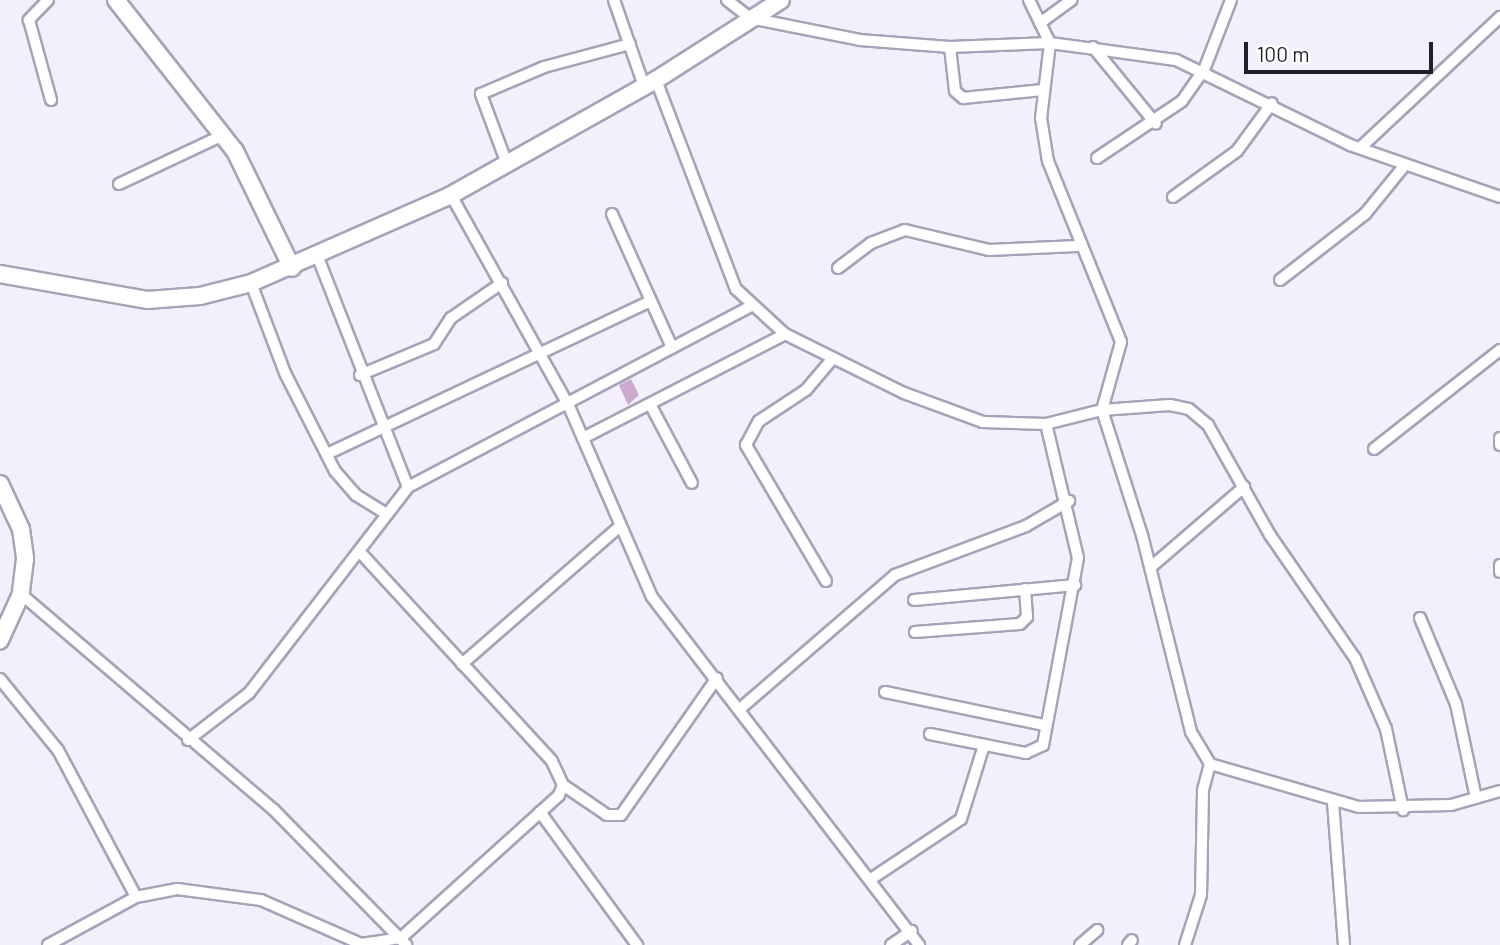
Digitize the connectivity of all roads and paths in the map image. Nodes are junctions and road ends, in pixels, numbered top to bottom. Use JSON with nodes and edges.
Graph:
{"nodes":[{"id":1,"x":48,"y":0,"type":"edge"},
{"id":2,"x":116,"y":0,"type":"edge"},
{"id":3,"x":614,"y":0,"type":"edge"},
{"id":4,"x":727,"y":0,"type":"edge"},
{"id":5,"x":781,"y":0,"type":"edge"},
{"id":6,"x":1030,"y":0,"type":"edge"},
{"id":7,"x":1072,"y":0,"type":"edge"},
{"id":8,"x":1231,"y":0,"type":"edge"},
{"id":9,"x":750,"y":18,"type":"junction"},
{"id":10,"x":1500,"y":18,"type":"edge"},
{"id":11,"x":1040,"y":23,"type":"junction"},
{"id":12,"x":1050,"y":43,"type":"junction"},
{"id":13,"x":630,"y":44,"type":"junction"},
{"id":14,"x":950,"y":47,"type":"junction"},
{"id":15,"x":1093,"y":47,"type":"junction"},
{"id":16,"x":1204,"y":70,"type":"junction"},
{"id":17,"x":650,"y":83,"type":"junction"},
{"id":18,"x":1043,"y":90,"type":"junction"},
{"id":19,"x":51,"y":100,"type":"dead end"},
{"id":20,"x":1272,"y":103,"type":"junction"},
{"id":21,"x":1156,"y":124,"type":"junction"},
{"id":22,"x":223,"y":135,"type":"junction"},
{"id":23,"x":1360,"y":149,"type":"junction"},
{"id":24,"x":1097,"y":158,"type":"dead end"},
{"id":25,"x":507,"y":164,"type":"junction"},
{"id":26,"x":1405,"y":165,"type":"junction"},
{"id":27,"x":119,"y":184,"type":"dead end"},
{"id":28,"x":451,"y":195,"type":"junction"},
{"id":29,"x":1173,"y":197,"type":"dead end"},
{"id":30,"x":1500,"y":197,"type":"edge"},
{"id":31,"x":612,"y":214,"type":"dead end"},
{"id":32,"x":1077,"y":246,"type":"junction"},
{"id":33,"x":317,"y":255,"type":"junction"},
{"id":34,"x":292,"y":268,"type":"junction"},
{"id":35,"x":838,"y":268,"type":"dead end"},
{"id":36,"x":0,"y":274,"type":"edge"},
{"id":37,"x":1280,"y":280,"type":"dead end"},
{"id":38,"x":251,"y":283,"type":"junction"},
{"id":39,"x":502,"y":283,"type":"junction"},
{"id":40,"x":651,"y":301,"type":"junction"},
{"id":41,"x":749,"y":307,"type":"junction"},
{"id":42,"x":785,"y":334,"type":"junction"},
{"id":43,"x":671,"y":345,"type":"junction"},
{"id":44,"x":1500,"y":350,"type":"edge"},
{"id":45,"x":542,"y":357,"type":"junction"},
{"id":46,"x":833,"y":358,"type":"junction"},
{"id":47,"x":360,"y":375,"type":"junction"},
{"id":48,"x":568,"y":404,"type":"junction"},
{"id":49,"x":651,"y":406,"type":"junction"},
{"id":50,"x":1102,"y":410,"type":"junction"},
{"id":51,"x":1046,"y":424,"type":"junction"},
{"id":52,"x":383,"y":430,"type":"junction"},
{"id":53,"x":583,"y":438,"type":"junction"},
{"id":54,"x":1500,"y":438,"type":"edge"},
{"id":55,"x":1500,"y":445,"type":"edge"},
{"id":56,"x":1374,"y":449,"type":"dead end"},
{"id":57,"x":327,"y":454,"type":"junction"},
{"id":58,"x":692,"y":483,"type":"dead end"},
{"id":59,"x":0,"y":484,"type":"edge"},
{"id":60,"x":408,"y":487,"type":"junction"},
{"id":61,"x":1244,"y":487,"type":"junction"},
{"id":62,"x":1069,"y":500,"type":"junction"},
{"id":63,"x":386,"y":514,"type":"junction"},
{"id":64,"x":617,"y":529,"type":"junction"},
{"id":65,"x":359,"y":551,"type":"junction"},
{"id":66,"x":1500,"y":565,"type":"edge"},
{"id":67,"x":1151,"y":567,"type":"junction"},
{"id":68,"x":1500,"y":572,"type":"edge"},
{"id":69,"x":825,"y":581,"type":"dead end"},
{"id":70,"x":1074,"y":585,"type":"junction"},
{"id":71,"x":1025,"y":589,"type":"junction"},
{"id":72,"x":21,"y":594,"type":"junction"},
{"id":73,"x":914,"y":600,"type":"dead end"},
{"id":74,"x":1420,"y":618,"type":"dead end"},
{"id":75,"x":915,"y":632,"type":"dead end"},
{"id":76,"x":0,"y":640,"type":"edge"},
{"id":77,"x":462,"y":664,"type":"junction"},
{"id":78,"x":717,"y":678,"type":"junction"},
{"id":79,"x":0,"y":679,"type":"edge"},
{"id":80,"x":885,"y":692,"type":"dead end"},
{"id":81,"x":741,"y":708,"type":"junction"},
{"id":82,"x":1045,"y":725,"type":"junction"},
{"id":83,"x":930,"y":734,"type":"dead end"},
{"id":84,"x":188,"y":740,"type":"junction"},
{"id":85,"x":984,"y":745,"type":"junction"},
{"id":86,"x":1210,"y":764,"type":"junction"},
{"id":87,"x":563,"y":785,"type":"junction"},
{"id":88,"x":1500,"y":791,"type":"edge"},
{"id":89,"x":1476,"y":798,"type":"junction"},
{"id":90,"x":1334,"y":802,"type":"junction"},
{"id":91,"x":1404,"y":810,"type":"junction"},
{"id":92,"x":540,"y":813,"type":"junction"},
{"id":93,"x":870,"y":879,"type":"junction"},
{"id":94,"x":135,"y":897,"type":"junction"},
{"id":95,"x":1097,"y":930,"type":"dead end"},
{"id":96,"x":912,"y":931,"type":"junction"},
{"id":97,"x":403,"y":942,"type":"edge"},
{"id":98,"x":48,"y":945,"type":"edge"},
{"id":99,"x":637,"y":945,"type":"edge"},
{"id":100,"x":891,"y":945,"type":"edge"},
{"id":101,"x":919,"y":945,"type":"edge"},
{"id":102,"x":1080,"y":945,"type":"edge"},
{"id":103,"x":1185,"y":945,"type":"edge"},
{"id":104,"x":1344,"y":945,"type":"edge"}],
"edges":[{"from":1,"to":19,"type":"street"},
{"from":2,"to":22,"type":"main road"},
{"from":3,"to":13,"type":"street"},
{"from":4,"to":9,"type":"street"},
{"from":5,"to":9,"type":"main road"},
{"from":6,"to":11,"type":"street"},
{"from":7,"to":11,"type":"street"},
{"from":8,"to":16,"type":"street"},
{"from":9,"to":14,"type":"street"},
{"from":9,"to":17,"type":"main road"},
{"from":10,"to":23,"type":"street"},
{"from":11,"to":12,"type":"street"},
{"from":12,"to":14,"type":"street"},
{"from":12,"to":15,"type":"street"},
{"from":12,"to":18,"type":"street"},
{"from":13,"to":17,"type":"street"},
{"from":13,"to":25,"type":"street"},
{"from":14,"to":18,"type":"street"},
{"from":15,"to":16,"type":"street"},
{"from":15,"to":21,"type":"street"},
{"from":16,"to":20,"type":"street"},
{"from":16,"to":21,"type":"street"},
{"from":17,"to":25,"type":"main road"},
{"from":17,"to":41,"type":"street"},
{"from":18,"to":32,"type":"street"},
{"from":20,"to":23,"type":"street"},
{"from":20,"to":29,"type":"street"},
{"from":21,"to":24,"type":"street"},
{"from":22,"to":27,"type":"street"},
{"from":22,"to":34,"type":"main road"},
{"from":23,"to":26,"type":"street"},
{"from":25,"to":28,"type":"main road"},
{"from":26,"to":30,"type":"street"},
{"from":26,"to":37,"type":"street"},
{"from":28,"to":33,"type":"main road"},
{"from":28,"to":39,"type":"street"},
{"from":31,"to":40,"type":"street"},
{"from":32,"to":35,"type":"street"},
{"from":32,"to":50,"type":"street"},
{"from":33,"to":34,"type":"main road"},
{"from":33,"to":47,"type":"street"},
{"from":34,"to":38,"type":"main road"},
{"from":36,"to":38,"type":"main road"},
{"from":38,"to":57,"type":"street"},
{"from":39,"to":45,"type":"street"},
{"from":39,"to":47,"type":"street"},
{"from":40,"to":43,"type":"street"},
{"from":40,"to":45,"type":"street"},
{"from":41,"to":42,"type":"street"},
{"from":41,"to":43,"type":"street"},
{"from":42,"to":46,"type":"street"},
{"from":42,"to":49,"type":"street"},
{"from":43,"to":48,"type":"street"},
{"from":44,"to":56,"type":"street"},
{"from":45,"to":48,"type":"street"},
{"from":45,"to":52,"type":"street"},
{"from":46,"to":51,"type":"street"},
{"from":46,"to":69,"type":"street"},
{"from":47,"to":52,"type":"street"},
{"from":48,"to":53,"type":"street"},
{"from":48,"to":60,"type":"street"},
{"from":49,"to":53,"type":"street"},
{"from":49,"to":58,"type":"street"},
{"from":50,"to":51,"type":"street"},
{"from":50,"to":61,"type":"street"},
{"from":50,"to":67,"type":"street"},
{"from":51,"to":62,"type":"street"},
{"from":52,"to":57,"type":"street"},
{"from":52,"to":60,"type":"street"},
{"from":53,"to":64,"type":"street"},
{"from":54,"to":55,"type":"street"},
{"from":57,"to":63,"type":"street"},
{"from":59,"to":72,"type":"main road"},
{"from":60,"to":63,"type":"street"},
{"from":61,"to":67,"type":"street"},
{"from":61,"to":91,"type":"street"},
{"from":62,"to":70,"type":"street"},
{"from":62,"to":81,"type":"street"},
{"from":63,"to":65,"type":"street"},
{"from":64,"to":77,"type":"street"},
{"from":64,"to":78,"type":"street"},
{"from":65,"to":77,"type":"street"},
{"from":65,"to":84,"type":"street"},
{"from":66,"to":68,"type":"street"},
{"from":67,"to":86,"type":"street"},
{"from":70,"to":71,"type":"street"},
{"from":70,"to":82,"type":"street"},
{"from":71,"to":73,"type":"street"},
{"from":71,"to":75,"type":"street"},
{"from":72,"to":76,"type":"main road"},
{"from":72,"to":84,"type":"street"},
{"from":74,"to":89,"type":"street"},
{"from":77,"to":87,"type":"street"},
{"from":78,"to":81,"type":"street"},
{"from":78,"to":87,"type":"street"},
{"from":79,"to":94,"type":"street"},
{"from":80,"to":82,"type":"street"},
{"from":81,"to":93,"type":"street"},
{"from":82,"to":85,"type":"street"},
{"from":83,"to":85,"type":"street"},
{"from":84,"to":97,"type":"street"},
{"from":85,"to":93,"type":"street"},
{"from":86,"to":90,"type":"street"},
{"from":86,"to":103,"type":"street"},
{"from":87,"to":92,"type":"street"},
{"from":88,"to":89,"type":"street"},
{"from":89,"to":91,"type":"street"},
{"from":90,"to":91,"type":"street"},
{"from":90,"to":104,"type":"street"},
{"from":92,"to":97,"type":"street"},
{"from":92,"to":99,"type":"street"},
{"from":93,"to":96,"type":"street"},
{"from":94,"to":97,"type":"street"},
{"from":94,"to":98,"type":"street"},
{"from":95,"to":102,"type":"street"},
{"from":96,"to":100,"type":"street"},
{"from":96,"to":101,"type":"street"}]}
